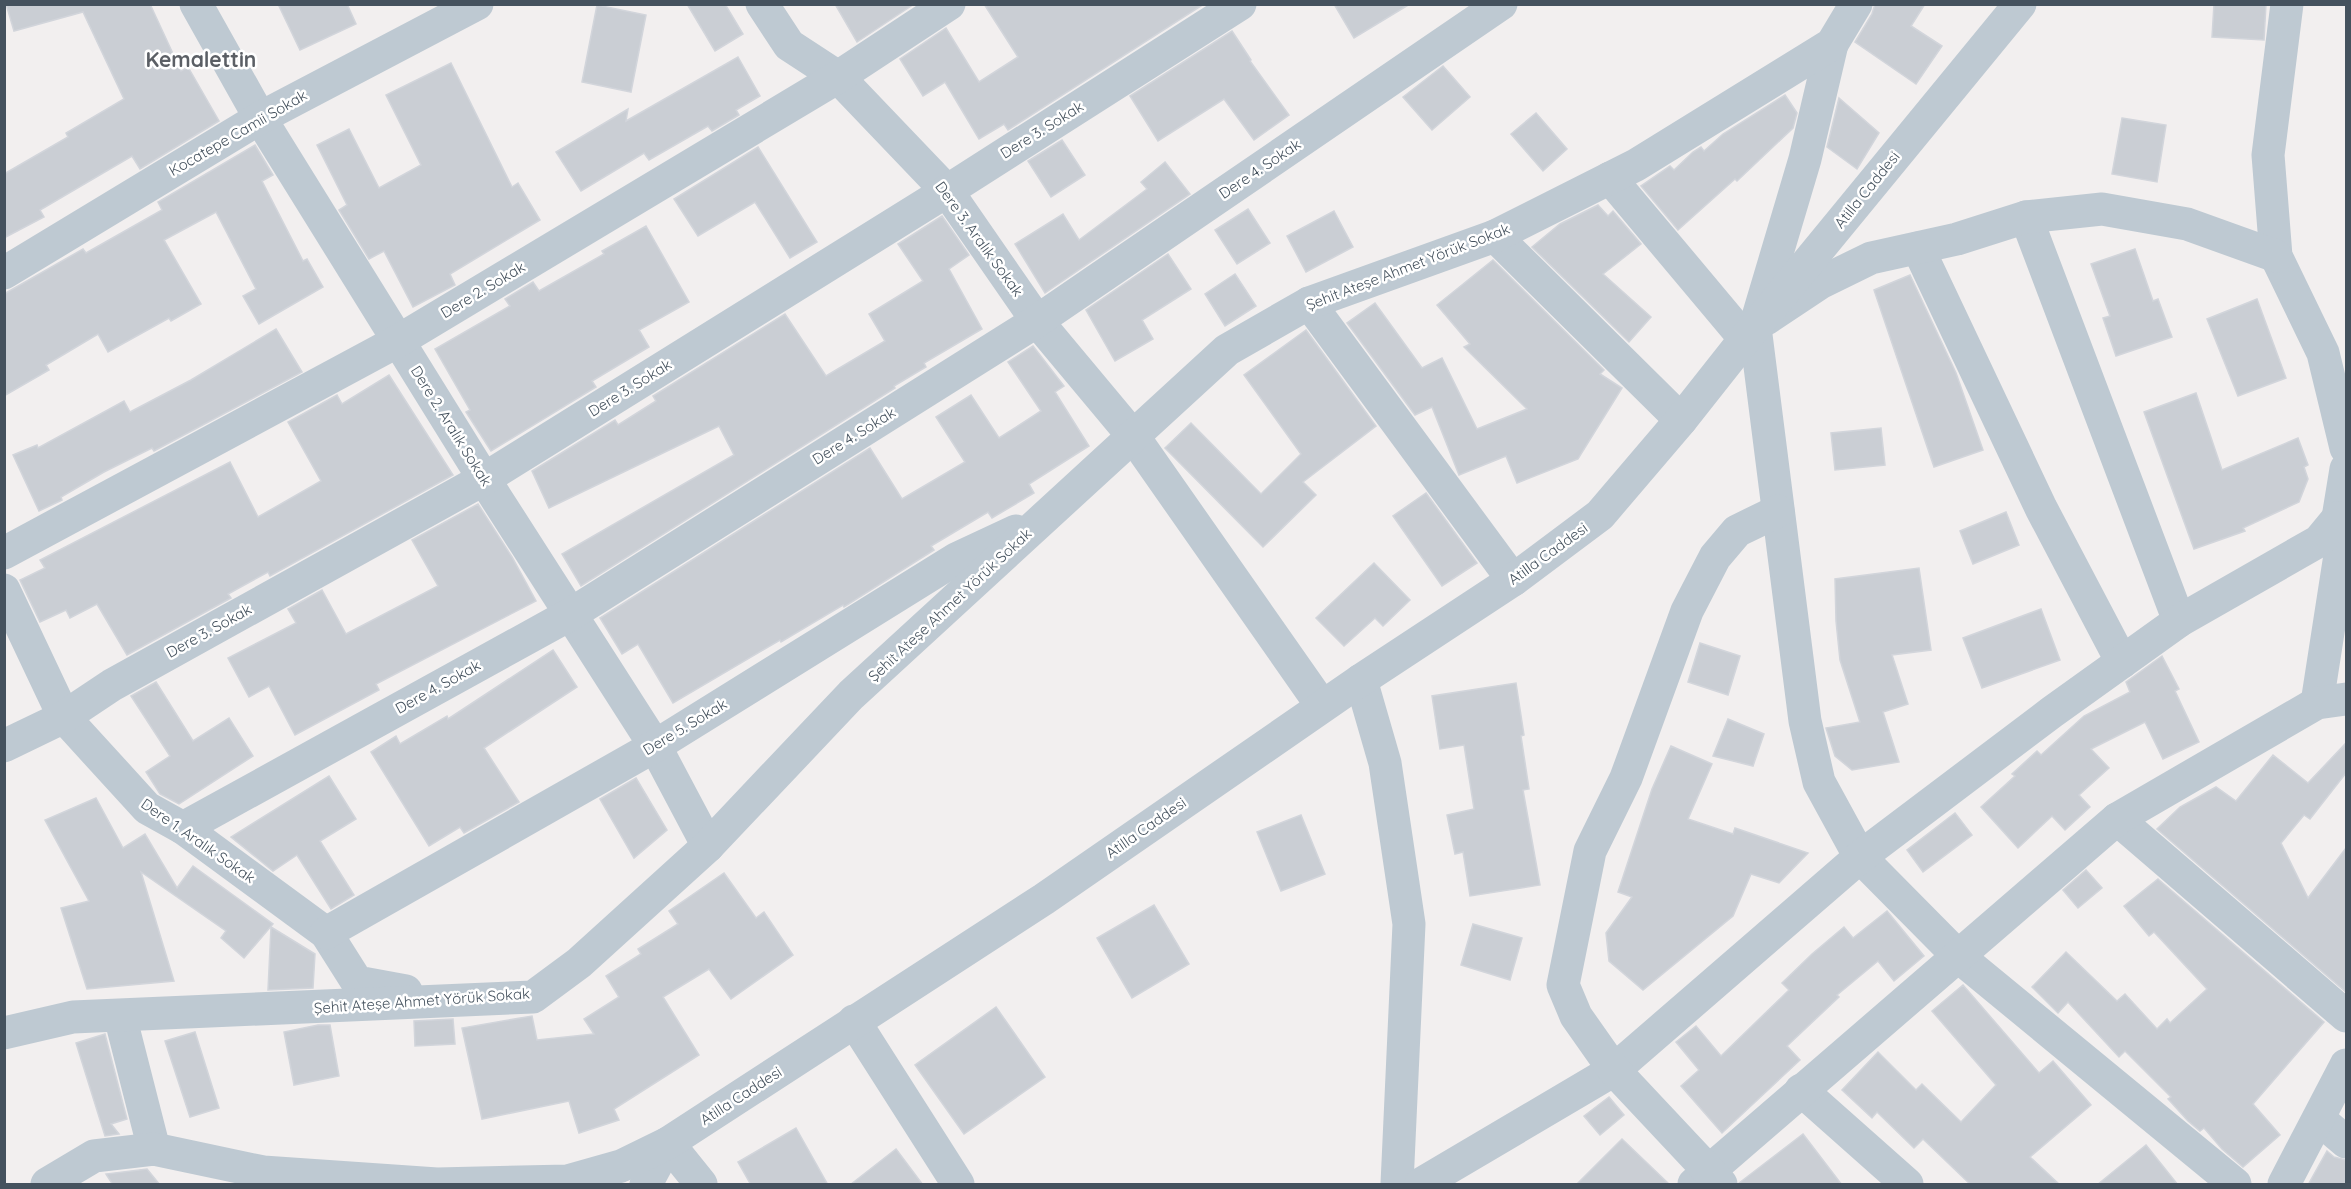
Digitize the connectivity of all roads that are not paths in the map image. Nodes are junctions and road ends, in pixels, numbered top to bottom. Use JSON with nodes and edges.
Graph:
{"nodes":[{"id":1,"x":196,"y":4,"type":"edge"},
{"id":2,"x":477,"y":4,"type":"edge"},
{"id":3,"x":762,"y":4,"type":"edge"},
{"id":4,"x":949,"y":4,"type":"edge"},
{"id":5,"x":1240,"y":4,"type":"edge"},
{"id":6,"x":1501,"y":4,"type":"edge"},
{"id":7,"x":1856,"y":4,"type":"edge"},
{"id":8,"x":2020,"y":4,"type":"edge"},
{"id":9,"x":2287,"y":4,"type":"edge"},
{"id":10,"x":1832,"y":44,"type":"junction"},
{"id":11,"x":838,"y":77,"type":"junction"},
{"id":12,"x":260,"y":118,"type":"junction"},
{"id":13,"x":1610,"y":178,"type":"junction"},
{"id":14,"x":947,"y":191,"type":"junction"},
{"id":15,"x":2026,"y":217,"type":"junction"},
{"id":16,"x":1495,"y":236,"type":"junction"},
{"id":17,"x":1918,"y":248,"type":"junction"},
{"id":18,"x":2276,"y":256,"type":"junction"},
{"id":19,"x":4,"y":273,"type":"edge"},
{"id":20,"x":1309,"y":303,"type":"junction"},
{"id":21,"x":1037,"y":321,"type":"junction"},
{"id":22,"x":1750,"y":333,"type":"junction"},
{"id":23,"x":398,"y":341,"type":"junction"},
{"id":24,"x":1681,"y":420,"type":"junction"},
{"id":25,"x":1133,"y":436,"type":"junction"},
{"id":26,"x":2346,"y":448,"type":"edge"},
{"id":27,"x":2346,"y":469,"type":"edge"},
{"id":28,"x":484,"y":479,"type":"junction"},
{"id":29,"x":1778,"y":511,"type":"junction"},
{"id":30,"x":2338,"y":518,"type":"junction"},
{"id":31,"x":1043,"y":519,"type":"junction"},
{"id":32,"x":4,"y":553,"type":"edge"},
{"id":33,"x":1513,"y":580,"type":"junction"},
{"id":34,"x":4,"y":590,"type":"edge"},
{"id":35,"x":571,"y":614,"type":"junction"},
{"id":36,"x":2179,"y":621,"type":"junction"},
{"id":37,"x":2122,"y":662,"type":"junction"},
{"id":38,"x":1361,"y":680,"type":"junction"},
{"id":39,"x":2332,"y":701,"type":"edge"},
{"id":40,"x":1322,"y":706,"type":"junction"},
{"id":41,"x":64,"y":717,"type":"junction"},
{"id":42,"x":4,"y":746,"type":"edge"},
{"id":43,"x":655,"y":746,"type":"junction"},
{"id":44,"x":2117,"y":819,"type":"junction"},
{"id":45,"x":183,"y":828,"type":"junction"},
{"id":46,"x":708,"y":846,"type":"junction"},
{"id":47,"x":1860,"y":857,"type":"junction"},
{"id":48,"x":326,"y":933,"type":"junction"},
{"id":49,"x":1959,"y":957,"type":"junction"},
{"id":50,"x":464,"y":1002,"type":"junction"},
{"id":51,"x":120,"y":1016,"type":"junction"},
{"id":52,"x":2346,"y":1016,"type":"edge"},
{"id":53,"x":854,"y":1022,"type":"junction"},
{"id":54,"x":4,"y":1033,"type":"edge"},
{"id":55,"x":2346,"y":1065,"type":"edge"},
{"id":56,"x":1614,"y":1070,"type":"junction"},
{"id":57,"x":1802,"y":1090,"type":"junction"},
{"id":58,"x":2319,"y":1119,"type":"junction"},
{"id":59,"x":2346,"y":1142,"type":"edge"},
{"id":60,"x":668,"y":1143,"type":"junction"},
{"id":61,"x":154,"y":1149,"type":"junction"},
{"id":62,"x":266,"y":1178,"type":"edge"},
{"id":63,"x":1708,"y":1180,"type":"edge"},
{"id":64,"x":437,"y":1184,"type":"edge"},
{"id":65,"x":46,"y":1185,"type":"edge"},
{"id":66,"x":646,"y":1185,"type":"edge"},
{"id":67,"x":701,"y":1185,"type":"edge"},
{"id":68,"x":958,"y":1185,"type":"edge"},
{"id":69,"x":1397,"y":1185,"type":"edge"},
{"id":70,"x":1421,"y":1185,"type":"edge"},
{"id":71,"x":1906,"y":1185,"type":"edge"},
{"id":72,"x":2235,"y":1185,"type":"edge"},
{"id":73,"x":2284,"y":1185,"type":"edge"}],
"edges":[{"from":1,"to":12,"type":"street","name":"Dere 2. Aralık Sokak"},
{"from":2,"to":12,"type":"street","name":"Kocatepe Camii Sokak"},
{"from":3,"to":11,"type":"street","name":"Dere 3. Aralık Sokak"},
{"from":4,"to":11,"type":"street","name":"Dere 2. Sokak"},
{"from":5,"to":14,"type":"street","name":"Dere 3. Sokak"},
{"from":6,"to":21,"type":"street","name":"Dere 4. Sokak"},
{"from":7,"to":10,"type":"street","name":"Şehit Ateşe Ahmet Yörük Sokak"},
{"from":8,"to":22,"type":"street","name":"Atilla Caddesi"},
{"from":9,"to":18,"type":"street"},
{"from":10,"to":13,"type":"street","name":"Şehit Ateşe Ahmet Yörük Sokak"},
{"from":10,"to":22,"type":"street"},
{"from":11,"to":14,"type":"street","name":"Dere 3. Aralık Sokak"},
{"from":11,"to":23,"type":"street","name":"Dere 2. Sokak"},
{"from":12,"to":19,"type":"street","name":"Kocatepe Camii Sokak"},
{"from":12,"to":23,"type":"street","name":"Dere 2. Aralık Sokak"},
{"from":13,"to":16,"type":"street","name":"Şehit Ateşe Ahmet Yörük Sokak"},
{"from":13,"to":22,"type":"street"},
{"from":14,"to":21,"type":"street","name":"Dere 3. Aralık Sokak"},
{"from":14,"to":28,"type":"street","name":"Dere 3. Sokak"},
{"from":15,"to":17,"type":"street"},
{"from":15,"to":18,"type":"street"},
{"from":15,"to":36,"type":"street"},
{"from":16,"to":20,"type":"street","name":"Şehit Ateşe Ahmet Yörük Sokak"},
{"from":16,"to":24,"type":"street"},
{"from":17,"to":22,"type":"street"},
{"from":17,"to":37,"type":"street"},
{"from":18,"to":26,"type":"street"},
{"from":20,"to":25,"type":"street","name":"Şehit Ateşe Ahmet Yörük Sokak"},
{"from":20,"to":33,"type":"street"},
{"from":21,"to":25,"type":"street","name":"Dere 3. Aralık Sokak"},
{"from":21,"to":35,"type":"street","name":"Dere 4. Sokak"},
{"from":22,"to":24,"type":"street","name":"Atilla Caddesi"},
{"from":22,"to":29,"type":"street"},
{"from":23,"to":28,"type":"street","name":"Dere 2. Aralık Sokak"},
{"from":23,"to":32,"type":"street","name":"Dere 2. Sokak"},
{"from":24,"to":33,"type":"street","name":"Atilla Caddesi"},
{"from":25,"to":31,"type":"street","name":"Şehit Ateşe Ahmet Yörük Sokak"},
{"from":25,"to":40,"type":"street","name":"Dere 3. Aralık Sokak"},
{"from":27,"to":30,"type":"street"},
{"from":28,"to":35,"type":"street","name":"Dere 2. Aralık Sokak"},
{"from":28,"to":41,"type":"street","name":"Dere 3. Sokak"},
{"from":29,"to":47,"type":"street"},
{"from":29,"to":56,"type":"street"},
{"from":30,"to":36,"type":"street"},
{"from":30,"to":39,"type":"street"},
{"from":31,"to":43,"type":"street","name":"Dere 5. Sokak"},
{"from":31,"to":46,"type":"street","name":"Şehit Ateşe Ahmet Yörük Sokak"},
{"from":33,"to":38,"type":"street","name":"Atilla Caddesi"},
{"from":34,"to":41,"type":"street","name":"Dere 1. Aralık Sokak"},
{"from":35,"to":43,"type":"street","name":"Dere 2. Aralık Sokak"},
{"from":35,"to":45,"type":"street","name":"Dere 4. Sokak"},
{"from":36,"to":37,"type":"street"},
{"from":37,"to":47,"type":"street"},
{"from":38,"to":40,"type":"street","name":"Atilla Caddesi"},
{"from":38,"to":69,"type":"street"},
{"from":39,"to":44,"type":"street"},
{"from":40,"to":53,"type":"street","name":"Atilla Caddesi"},
{"from":41,"to":42,"type":"street","name":"Dere 3. Sokak"},
{"from":41,"to":45,"type":"street","name":"Dere 1. Aralık Sokak"},
{"from":43,"to":46,"type":"street","name":"Dere 2. Aralık Sokak"},
{"from":43,"to":48,"type":"street","name":"Dere 5. Sokak"},
{"from":44,"to":49,"type":"street"},
{"from":44,"to":52,"type":"street"},
{"from":45,"to":48,"type":"street","name":"Dere 1. Aralık Sokak"},
{"from":46,"to":50,"type":"street","name":"Şehit Ateşe Ahmet Yörük Sokak"},
{"from":47,"to":49,"type":"street"},
{"from":47,"to":56,"type":"street"},
{"from":48,"to":50,"type":"street","name":"Dere 1. Aralık Sokak"},
{"from":49,"to":57,"type":"street"},
{"from":49,"to":72,"type":"street"},
{"from":50,"to":51,"type":"street","name":"Şehit Ateşe Ahmet Yörük Sokak"},
{"from":51,"to":54,"type":"street","name":"Şehit Ateşe Ahmet Yörük Sokak"},
{"from":51,"to":61,"type":"street"},
{"from":53,"to":60,"type":"street","name":"Atilla Caddesi"},
{"from":53,"to":68,"type":"street"},
{"from":55,"to":58,"type":"street"},
{"from":56,"to":63,"type":"street"},
{"from":56,"to":70,"type":"street"},
{"from":57,"to":63,"type":"street"},
{"from":57,"to":71,"type":"street"},
{"from":58,"to":59,"type":"street"},
{"from":58,"to":73,"type":"street"},
{"from":60,"to":64,"type":"street","name":"Atilla Caddesi"},
{"from":60,"to":66,"type":"street"},
{"from":60,"to":67,"type":"street"},
{"from":61,"to":62,"type":"street","name":"Atilla Caddesi"},
{"from":61,"to":65,"type":"street","name":"Atilla Caddesi"},
{"from":62,"to":64,"type":"street","name":"Atilla Caddesi"}]}
